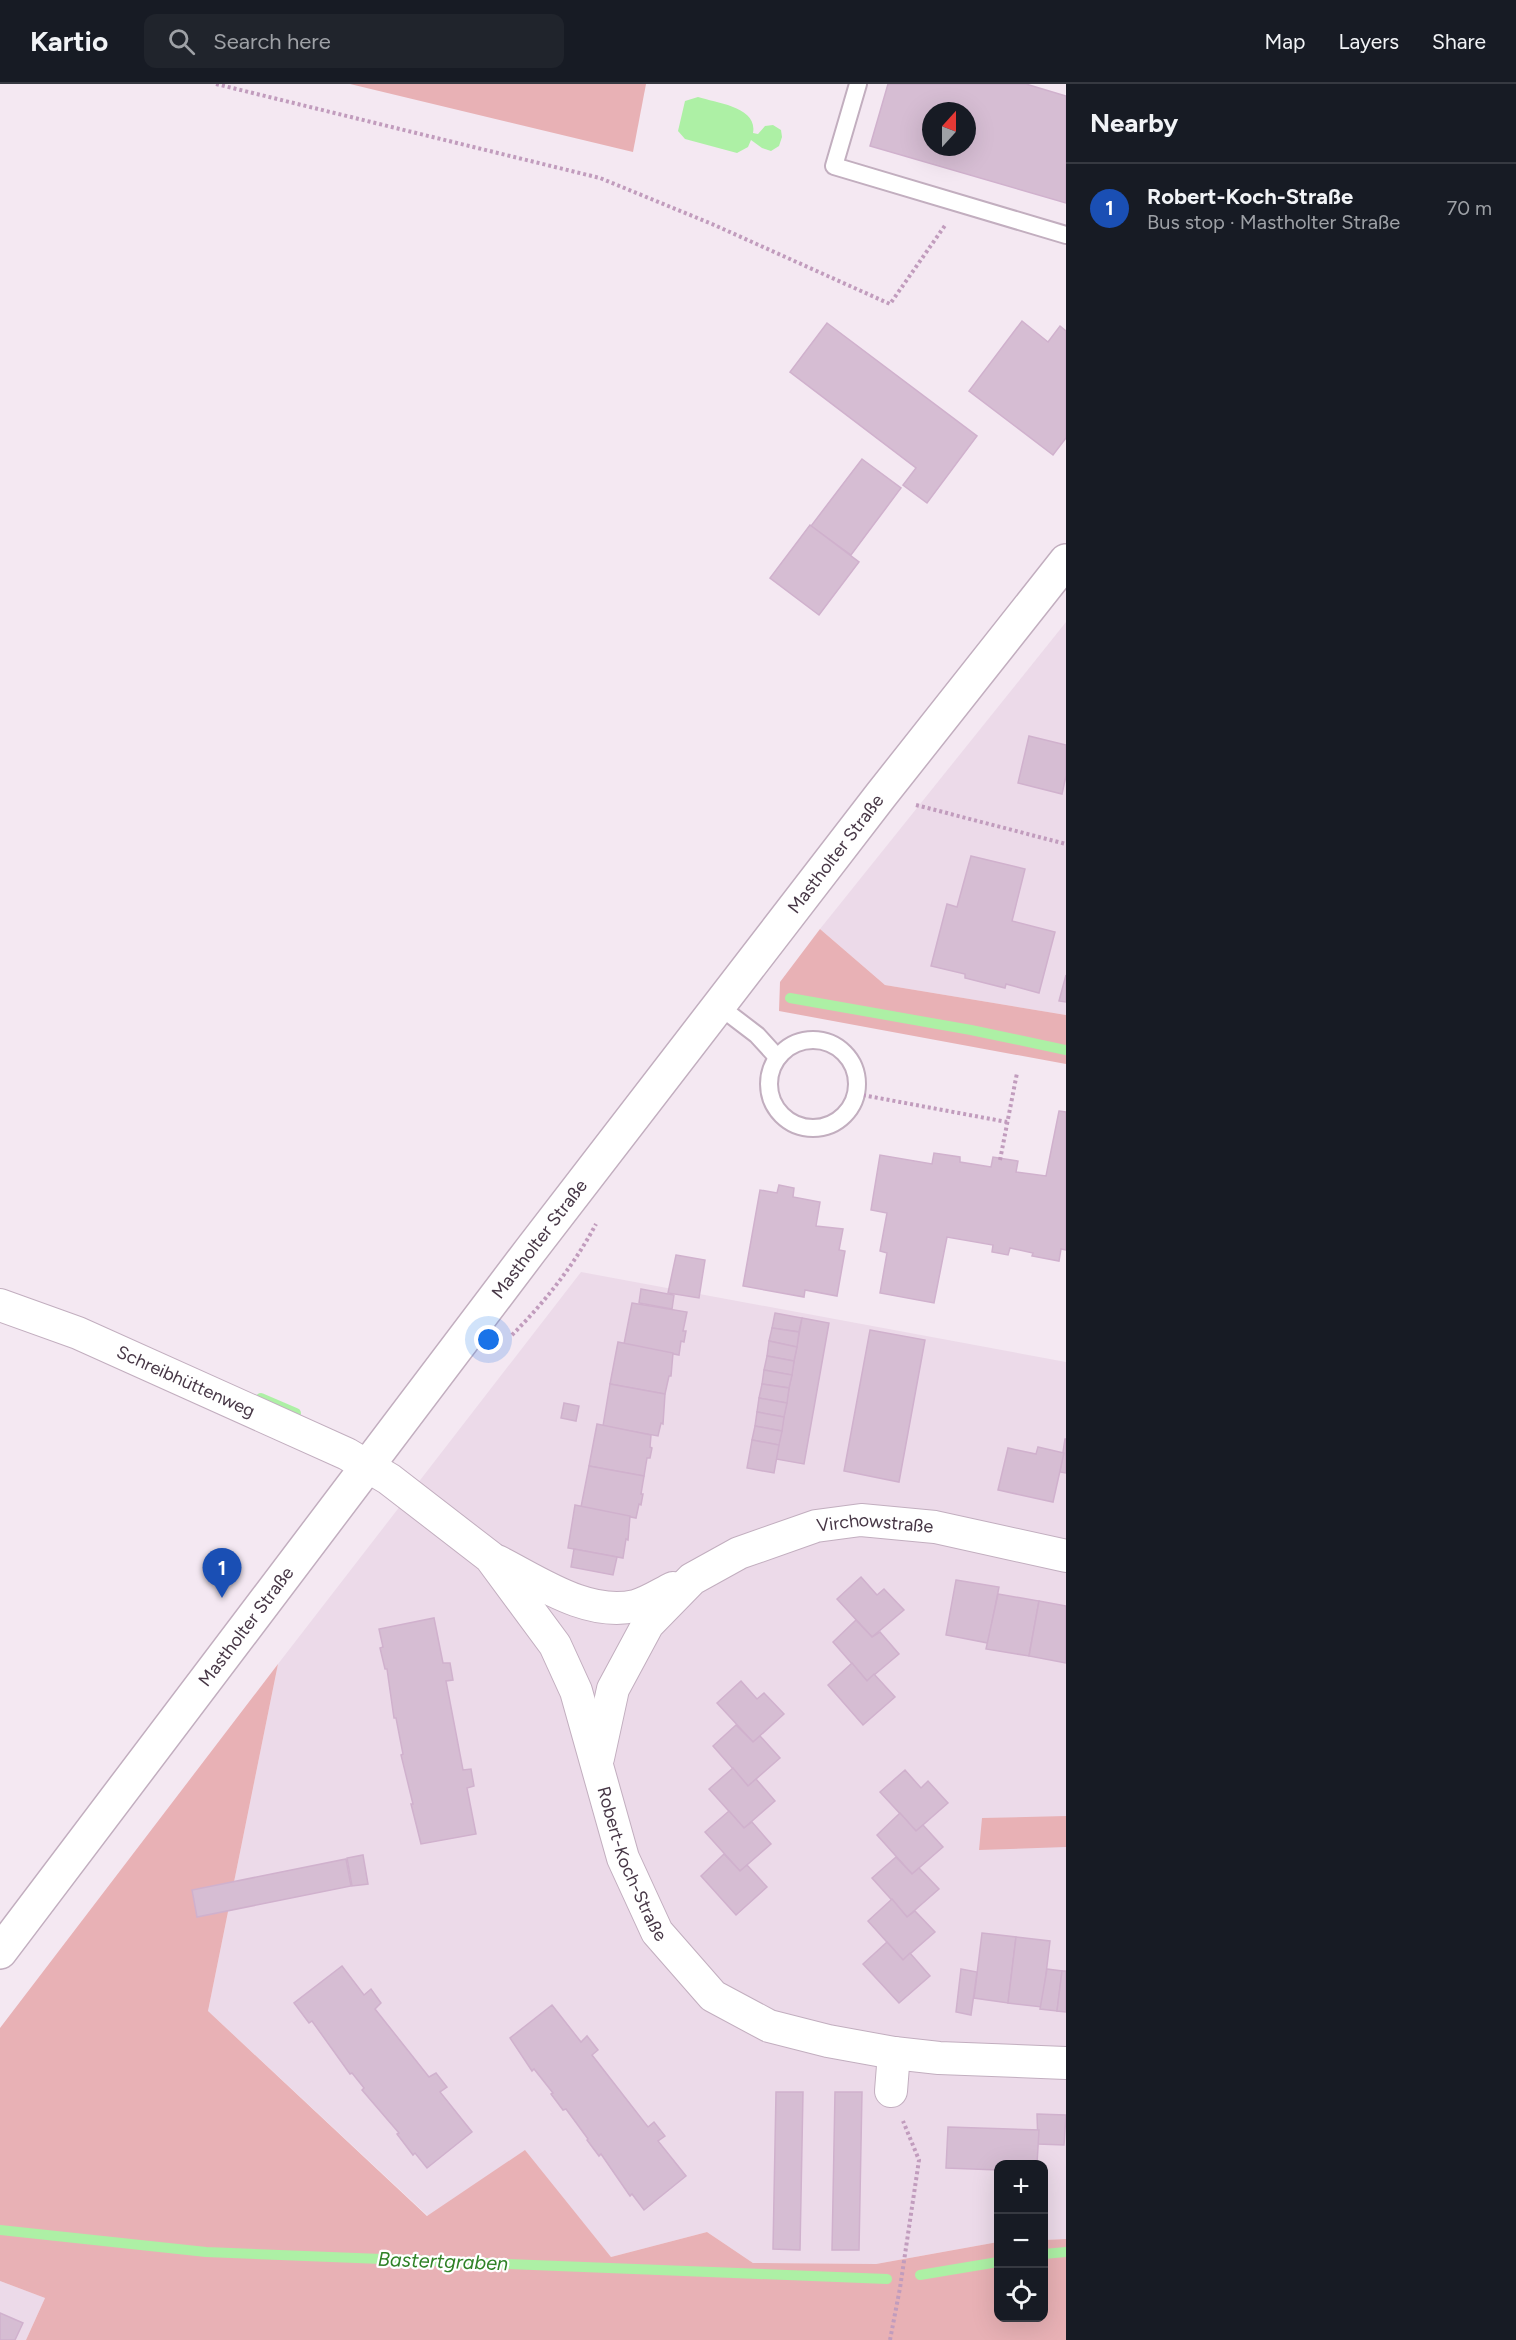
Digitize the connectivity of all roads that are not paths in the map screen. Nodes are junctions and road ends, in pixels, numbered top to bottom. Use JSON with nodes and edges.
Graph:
{"nodes":[{"id":1,"x":858,"y":84,"type":"edge"},
{"id":2,"x":1066,"y":235,"type":"edge"},
{"id":3,"x":1066,"y":561,"type":"edge"},
{"id":4,"x":719,"y":1006,"type":"junction"},
{"id":5,"x":777,"y":1057,"type":"junction"},
{"id":6,"x":0,"y":1305,"type":"edge"},
{"id":7,"x":369,"y":1466,"type":"junction"},
{"id":8,"x":1066,"y":1556,"type":"edge"},
{"id":9,"x":489,"y":1557,"type":"junction"},
{"id":10,"x":692,"y":1579,"type":"junction"},
{"id":11,"x":597,"y":1764,"type":"junction"},
{"id":12,"x":0,"y":1952,"type":"edge"},
{"id":13,"x":894,"y":2053,"type":"junction"},
{"id":14,"x":1066,"y":2063,"type":"edge"},
{"id":15,"x":891,"y":2091,"type":"road end"}],
"edges":[{"from":1,"to":2,"type":"lane"},
{"from":3,"to":4,"type":"street","name":"Mastholter Straße"},
{"from":4,"to":5,"type":"lane"},
{"from":4,"to":7,"type":"street","name":"Mastholter Straße"},
{"from":5,"to":5,"type":"lane"},
{"from":6,"to":7,"type":"street","name":"Schreibhüttenweg"},
{"from":7,"to":9,"type":"street","name":"Robert-Koch-Straße"},
{"from":7,"to":12,"type":"street","name":"Mastholter Straße"},
{"from":8,"to":10,"type":"street","name":"Virchowstraße"},
{"from":9,"to":10,"type":"street","name":"Virchowstraße"},
{"from":9,"to":11,"type":"street","name":"Robert-Koch-Straße"},
{"from":10,"to":11,"type":"street","name":"Virchowstraße"},
{"from":11,"to":13,"type":"street","name":"Robert-Koch-Straße"},
{"from":13,"to":14,"type":"street","name":"Robert-Koch-Straße"},
{"from":13,"to":15,"type":"street"}]}
